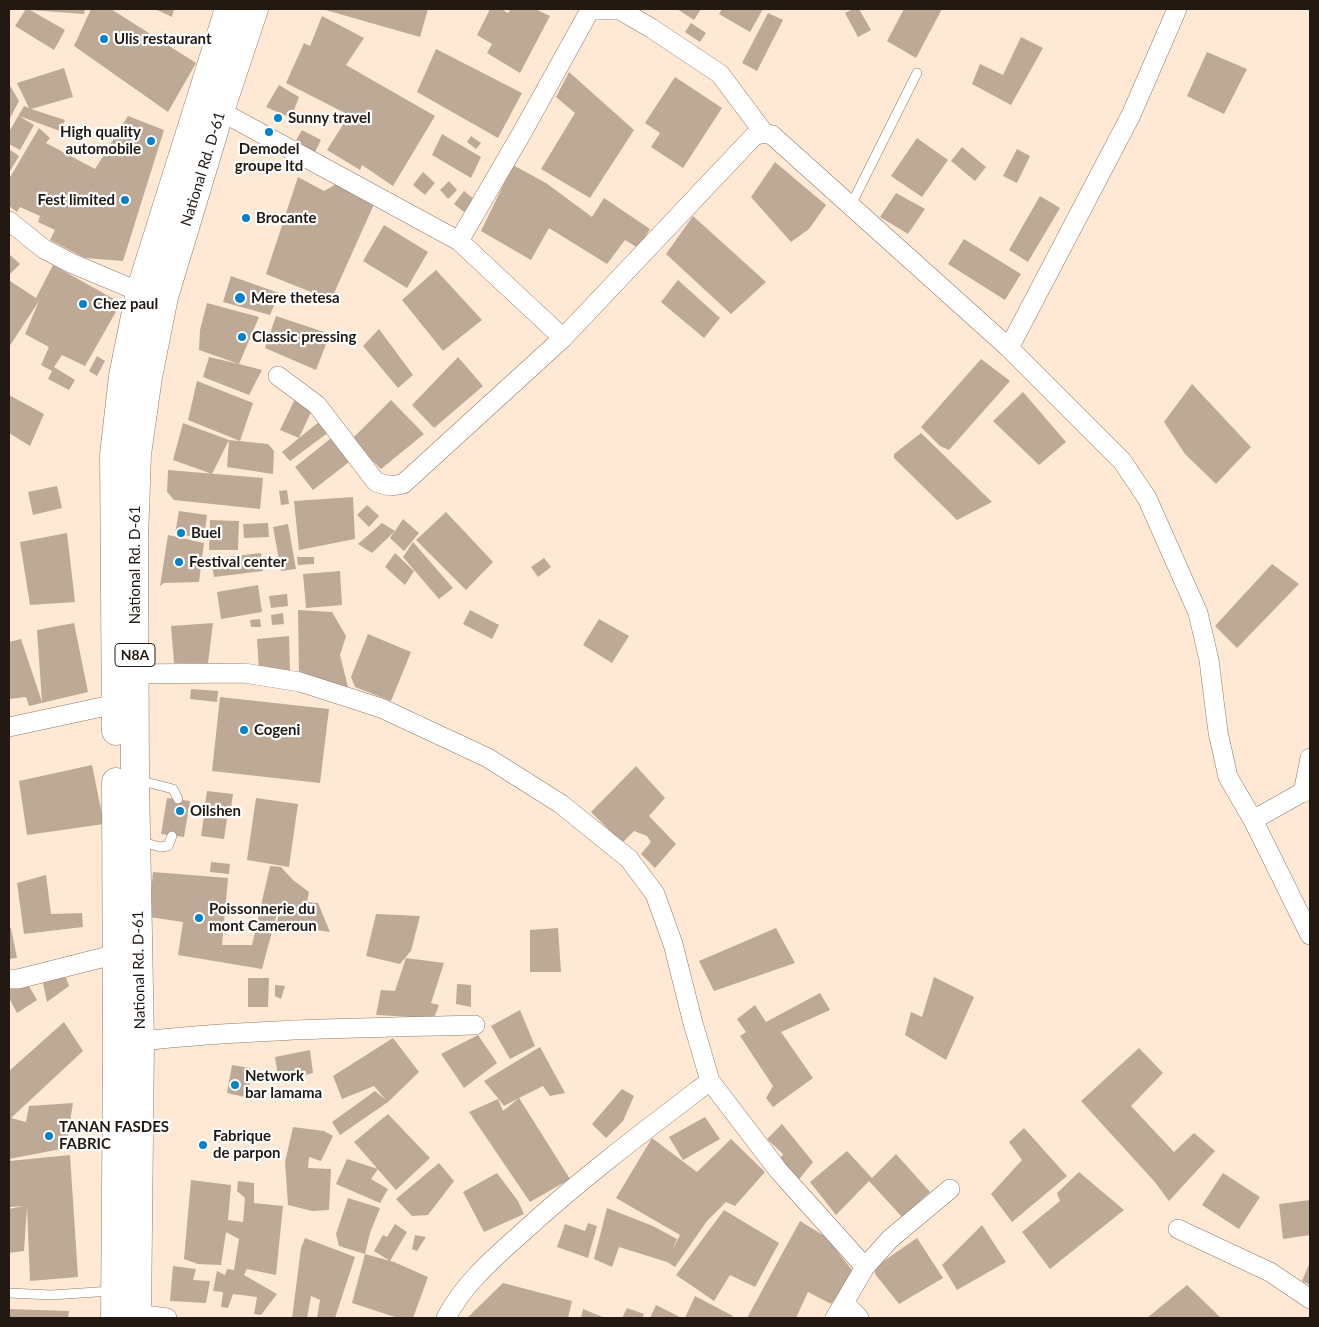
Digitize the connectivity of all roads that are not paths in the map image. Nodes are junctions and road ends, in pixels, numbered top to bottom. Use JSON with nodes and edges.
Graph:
{"nodes":[{"id":1,"x":229,"y":9,"type":"edge"},
{"id":2,"x":254,"y":9,"type":"edge"},
{"id":3,"x":1178,"y":9,"type":"edge"},
{"id":4,"x":917,"y":73,"type":"dead end"},
{"id":5,"x":220,"y":111,"type":"junction"},
{"id":6,"x":764,"y":133,"type":"junction"},
{"id":7,"x":851,"y":205,"type":"junction"},
{"id":8,"x":9,"y":221,"type":"edge"},
{"id":9,"x":459,"y":241,"type":"junction"},
{"id":10,"x":140,"y":292,"type":"junction"},
{"id":11,"x":563,"y":338,"type":"junction"},
{"id":12,"x":1009,"y":348,"type":"junction"},
{"id":13,"x":278,"y":376,"type":"dead end"},
{"id":14,"x":125,"y":674,"type":"junction"},
{"id":15,"x":116,"y":704,"type":"junction"},
{"id":16,"x":9,"y":727,"type":"edge"},
{"id":17,"x":1310,"y":758,"type":"edge"},
{"id":18,"x":135,"y":780,"type":"junction"},
{"id":19,"x":1307,"y":790,"type":"edge"},
{"id":20,"x":178,"y":799,"type":"dead end"},
{"id":21,"x":1252,"y":820,"type":"junction"},
{"id":22,"x":172,"y":836,"type":"dead end"},
{"id":23,"x":136,"y":841,"type":"junction"},
{"id":24,"x":1310,"y":935,"type":"edge"},
{"id":25,"x":117,"y":954,"type":"junction"},
{"id":26,"x":9,"y":979,"type":"edge"},
{"id":27,"x":475,"y":1025,"type":"dead end"},
{"id":28,"x":140,"y":1041,"type":"junction"},
{"id":29,"x":710,"y":1081,"type":"junction"},
{"id":30,"x":950,"y":1188,"type":"dead end"},
{"id":31,"x":1178,"y":1229,"type":"dead end"},
{"id":32,"x":865,"y":1267,"type":"junction"},
{"id":33,"x":115,"y":1291,"type":"junction"},
{"id":34,"x":9,"y":1293,"type":"edge"},
{"id":35,"x":1310,"y":1299,"type":"edge"},
{"id":36,"x":840,"y":1311,"type":"edge"},
{"id":37,"x":130,"y":1317,"type":"edge"},
{"id":38,"x":167,"y":1318,"type":"edge"},
{"id":39,"x":446,"y":1318,"type":"edge"},
{"id":40,"x":859,"y":1318,"type":"edge"}],
"edges":[{"from":1,"to":10,"type":"highway","name":"National Rd. D-61","number":"N8A"},
{"from":2,"to":5,"type":"highway","name":"National Rd. D-61","number":"N8A"},
{"from":3,"to":12,"type":"street"},
{"from":4,"to":7,"type":"lane"},
{"from":5,"to":9,"type":"street"},
{"from":5,"to":14,"type":"highway","name":"National Rd. D-61","number":"N8A"},
{"from":6,"to":7,"type":"street"},
{"from":6,"to":9,"type":"street"},
{"from":6,"to":11,"type":"street"},
{"from":7,"to":12,"type":"street"},
{"from":8,"to":10,"type":"street"},
{"from":9,"to":11,"type":"street"},
{"from":10,"to":14,"type":"highway","name":"National Rd. D-61","number":"N8A"},
{"from":11,"to":13,"type":"street"},
{"from":12,"to":21,"type":"street"},
{"from":14,"to":15,"type":"highway","name":"National Rd. D-61","number":"N8A"},
{"from":14,"to":18,"type":"highway","name":"National Rd. D-61","number":"N8A"},
{"from":14,"to":29,"type":"street"},
{"from":15,"to":16,"type":"street"},
{"from":15,"to":25,"type":"highway","name":"National Rd. D-61","number":"N8A"},
{"from":17,"to":19,"type":"street"},
{"from":18,"to":20,"type":"lane"},
{"from":18,"to":23,"type":"highway","name":"National Rd. D-61","number":"N8A"},
{"from":19,"to":21,"type":"street"},
{"from":21,"to":24,"type":"street"},
{"from":22,"to":23,"type":"lane"},
{"from":23,"to":28,"type":"highway","name":"National Rd. D-61","number":"N8A"},
{"from":25,"to":26,"type":"street"},
{"from":25,"to":33,"type":"highway","name":"National Rd. D-61","number":"N8A"},
{"from":27,"to":28,"type":"street"},
{"from":28,"to":37,"type":"highway","name":"National Rd. D-61","number":"N8A"},
{"from":29,"to":32,"type":"street"},
{"from":29,"to":39,"type":"street"},
{"from":30,"to":32,"type":"street"},
{"from":31,"to":35,"type":"street"},
{"from":32,"to":36,"type":"street"},
{"from":33,"to":34,"type":"lane"},
{"from":33,"to":37,"type":"highway","name":"National Rd. D-61","number":"N8A"},
{"from":36,"to":40,"type":"street"},
{"from":37,"to":38,"type":"street"}]}
